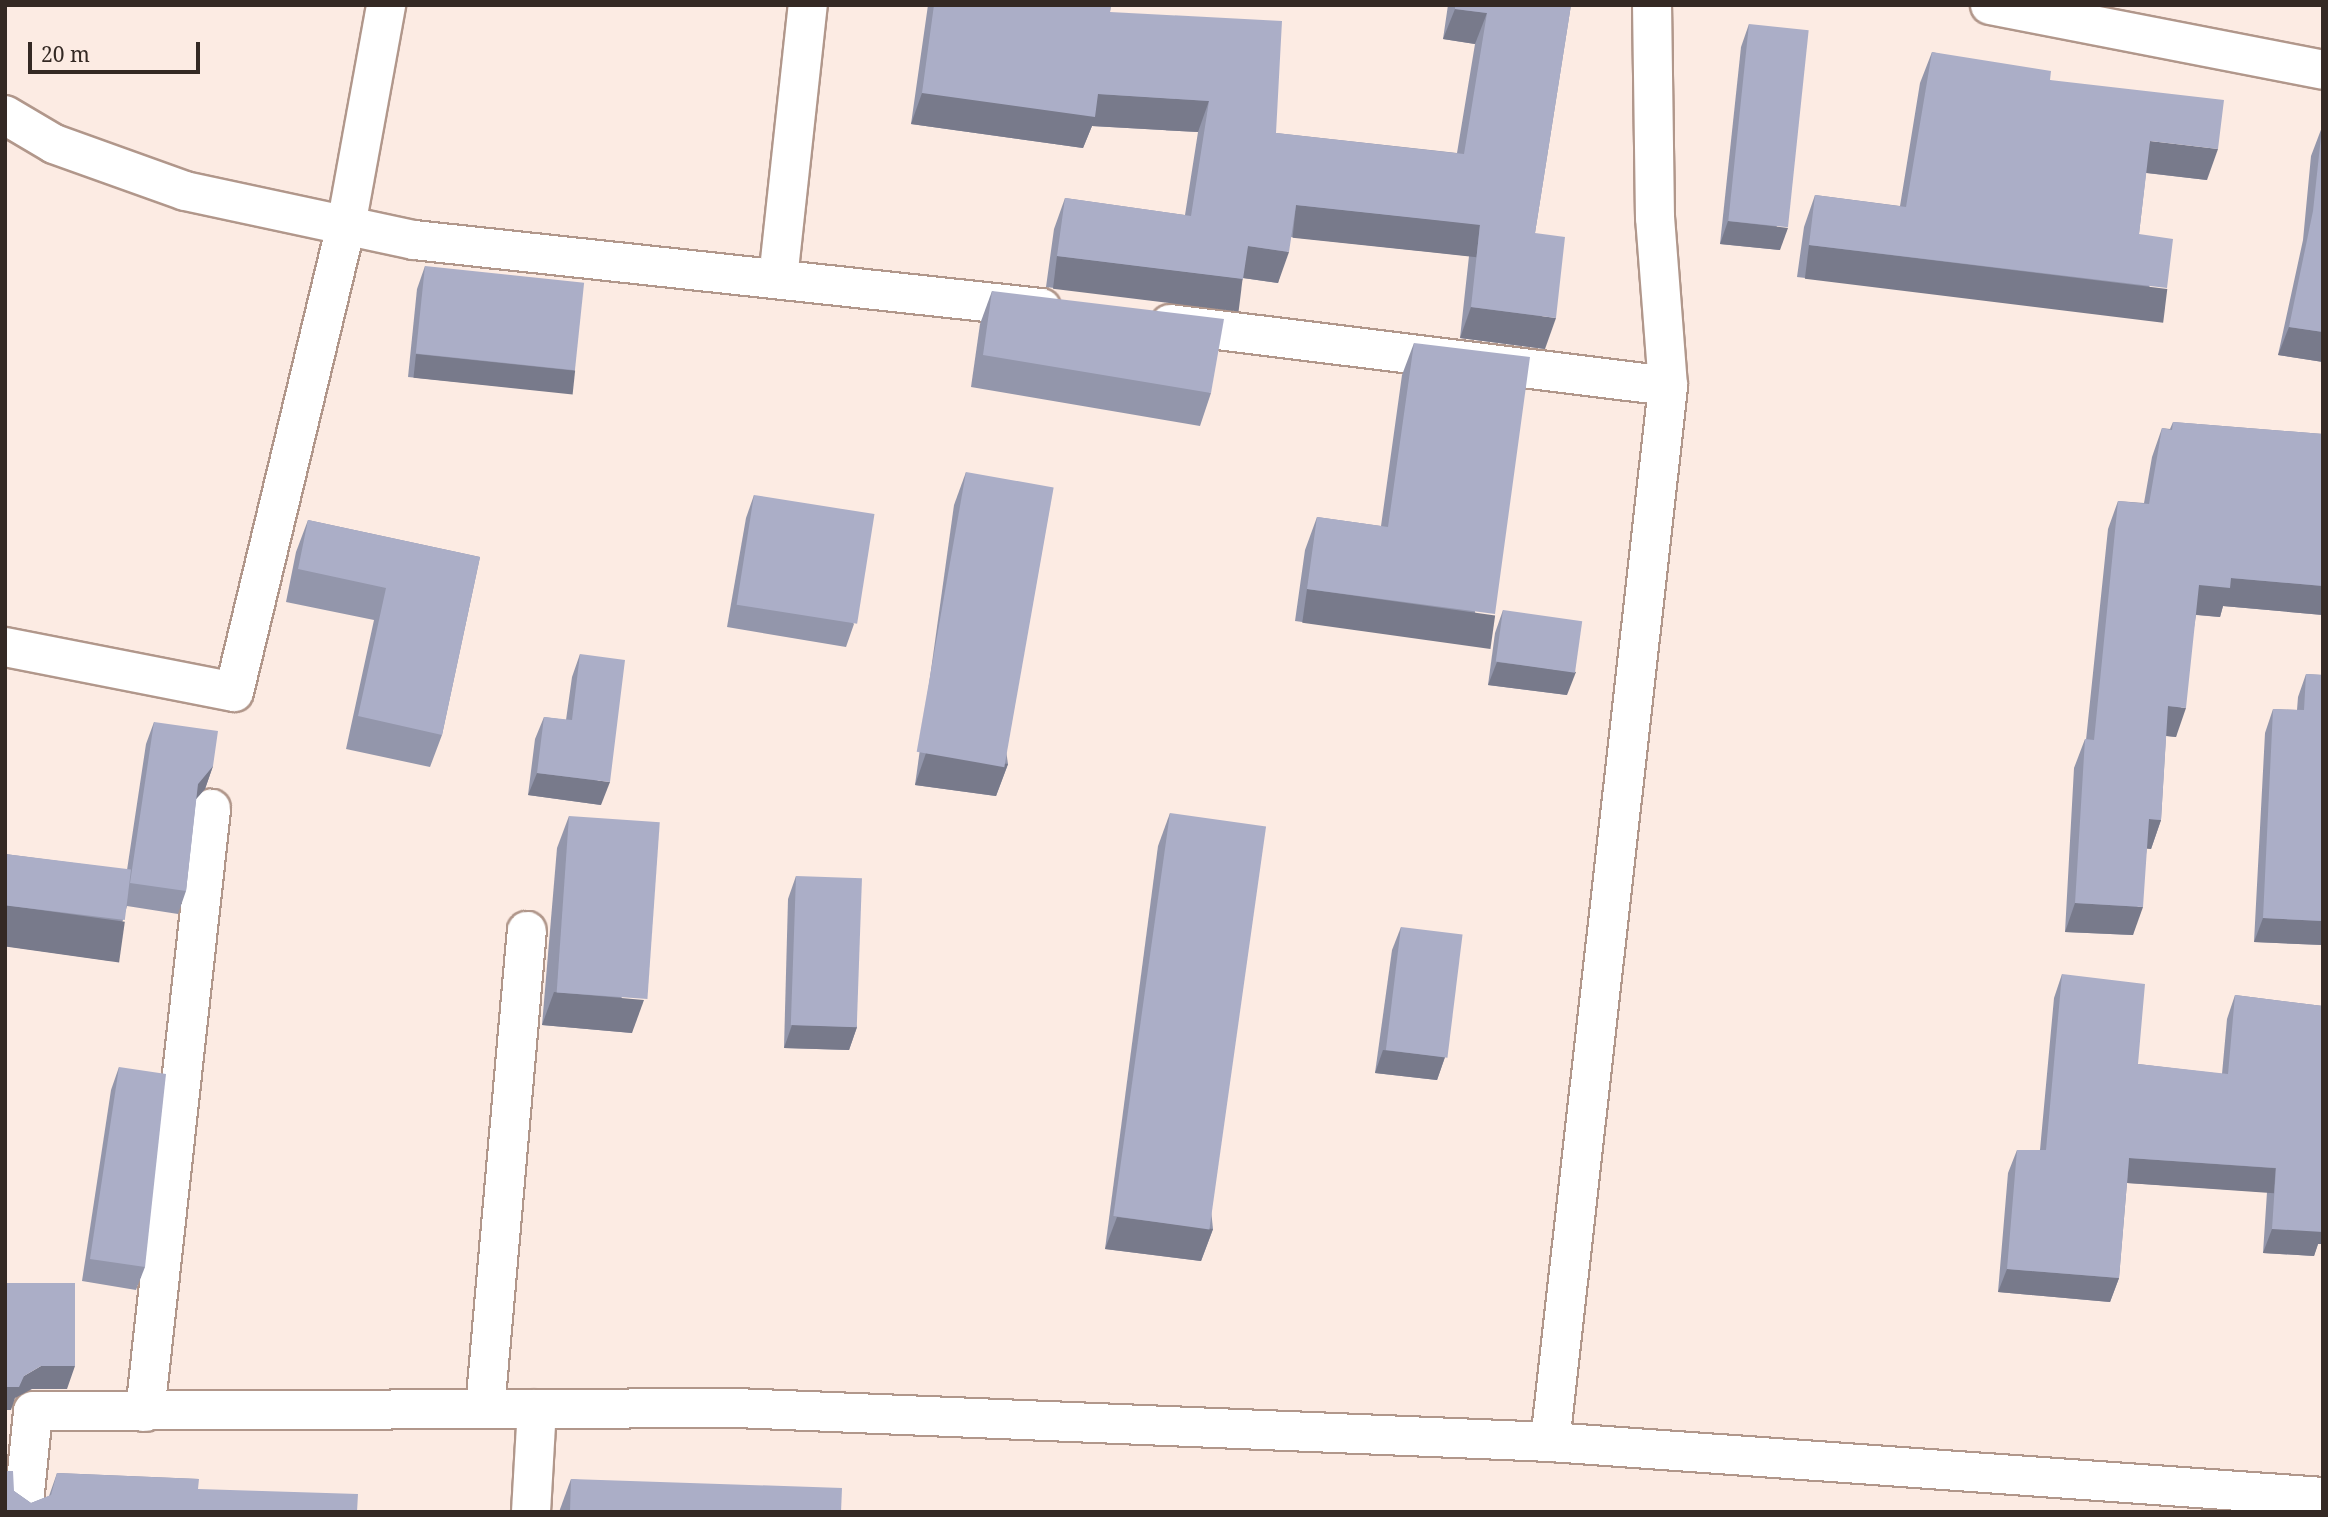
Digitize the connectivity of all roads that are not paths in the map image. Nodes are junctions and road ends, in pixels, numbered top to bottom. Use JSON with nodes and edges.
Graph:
{"nodes":[{"id":1,"x":386,"y":5,"type":"edge"},
{"id":2,"x":808,"y":5,"type":"edge"},
{"id":3,"x":1652,"y":5,"type":"edge"},
{"id":4,"x":1990,"y":5,"type":"edge"},
{"id":5,"x":2323,"y":70,"type":"edge"},
{"id":6,"x":5,"y":116,"type":"edge"},
{"id":7,"x":346,"y":226,"type":"junction"},
{"id":8,"x":778,"y":279,"type":"junction"},
{"id":9,"x":1074,"y":313,"type":"edge"},
{"id":10,"x":1129,"y":319,"type":"edge"},
{"id":11,"x":1668,"y":386,"type":"junction"},
{"id":12,"x":5,"y":647,"type":"edge"},
{"id":13,"x":211,"y":809,"type":"dead end"},
{"id":14,"x":527,"y":931,"type":"dead end"},
{"id":15,"x":485,"y":1409,"type":"junction"},
{"id":16,"x":537,"y":1409,"type":"junction"},
{"id":17,"x":145,"y":1412,"type":"junction"},
{"id":18,"x":1550,"y":1442,"type":"junction"},
{"id":19,"x":2323,"y":1497,"type":"edge"},
{"id":20,"x":23,"y":1512,"type":"edge"},
{"id":21,"x":530,"y":1512,"type":"edge"}],
"edges":[{"from":1,"to":7,"type":"street"},
{"from":2,"to":8,"type":"street"},
{"from":3,"to":11,"type":"street"},
{"from":4,"to":5,"type":"street"},
{"from":6,"to":7,"type":"street"},
{"from":7,"to":8,"type":"street"},
{"from":7,"to":12,"type":"street"},
{"from":8,"to":9,"type":"street"},
{"from":10,"to":11,"type":"street"},
{"from":11,"to":18,"type":"street"},
{"from":13,"to":17,"type":"street"},
{"from":14,"to":15,"type":"street"},
{"from":15,"to":16,"type":"street"},
{"from":15,"to":17,"type":"street"},
{"from":16,"to":18,"type":"street"},
{"from":16,"to":21,"type":"street"},
{"from":17,"to":20,"type":"street"},
{"from":18,"to":19,"type":"street"}]}
